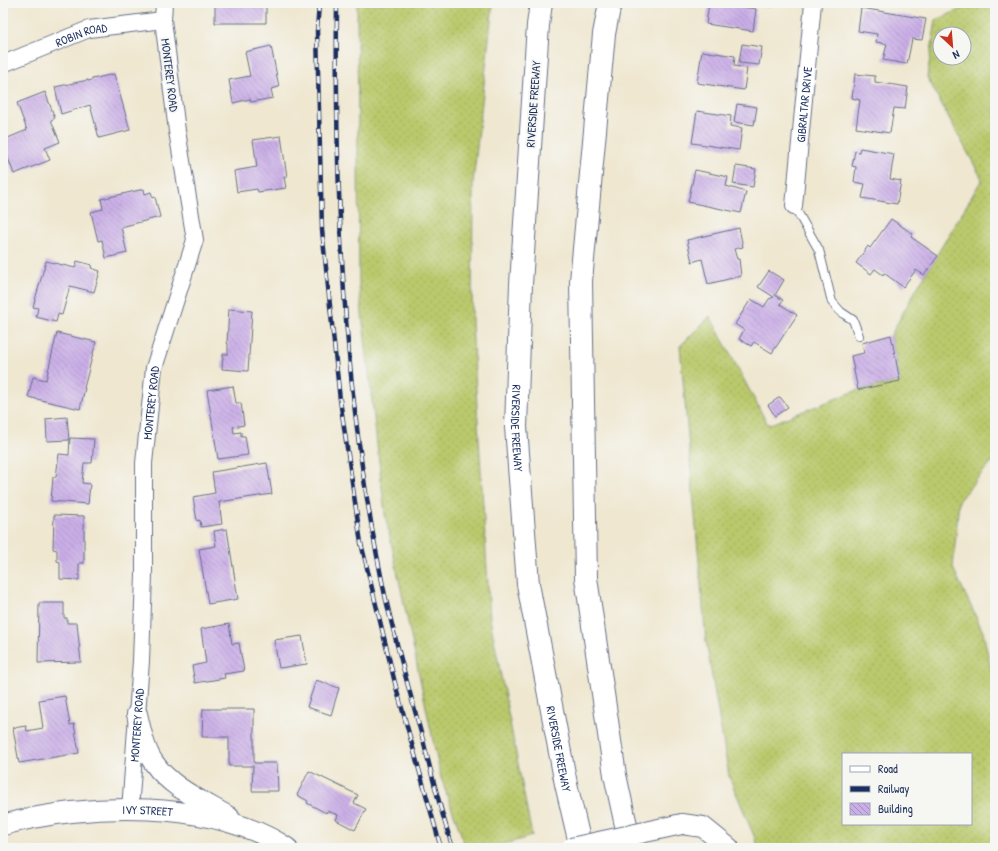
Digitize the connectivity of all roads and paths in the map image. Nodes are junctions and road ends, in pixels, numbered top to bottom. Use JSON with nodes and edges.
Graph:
{"nodes":[{"id":1,"x":164,"y":3,"type":"edge"},
{"id":2,"x":541,"y":3,"type":"edge"},
{"id":3,"x":610,"y":3,"type":"edge"},
{"id":4,"x":813,"y":3,"type":"edge"},
{"id":5,"x":163,"y":20,"type":"junction"},
{"id":6,"x":3,"y":64,"type":"edge"},
{"id":7,"x":794,"y":206,"type":"joint"},
{"id":8,"x":859,"y":336,"type":"dead end"},
{"id":9,"x":137,"y":714,"type":"junction"},
{"id":10,"x":130,"y":810,"type":"junction"},
{"id":11,"x":3,"y":825,"type":"edge"},
{"id":12,"x":246,"y":828,"type":"junction"},
{"id":13,"x":287,"y":848,"type":"edge"},
{"id":14,"x":571,"y":848,"type":"edge"},
{"id":15,"x":581,"y":848,"type":"edge"},
{"id":16,"x":631,"y":848,"type":"edge"},
{"id":17,"x":729,"y":848,"type":"edge"}],
"edges":[{"from":1,"to":5,"type":"street","name":"MONTEREY ROAD"},
{"from":2,"to":15,"type":"highway","name":"RIVERSIDE FREEWAY"},
{"from":3,"to":16,"type":"highway"},
{"from":4,"to":7,"type":"street","name":"GIBRALTAR DRIVE"},
{"from":5,"to":6,"type":"street","name":"ROBIN ROAD"},
{"from":5,"to":9,"type":"street","name":"MONTEREY ROAD"},
{"from":7,"to":8,"type":"lane"},
{"from":9,"to":10,"type":"street","name":"MONTEREY ROAD"},
{"from":9,"to":12,"type":"street"},
{"from":10,"to":11,"type":"street","name":"IVY STREET"},
{"from":10,"to":12,"type":"street","name":"IVY STREET"},
{"from":12,"to":13,"type":"street","name":"IVY STREET"},
{"from":14,"to":17,"type":"street","bridge":true}]}
